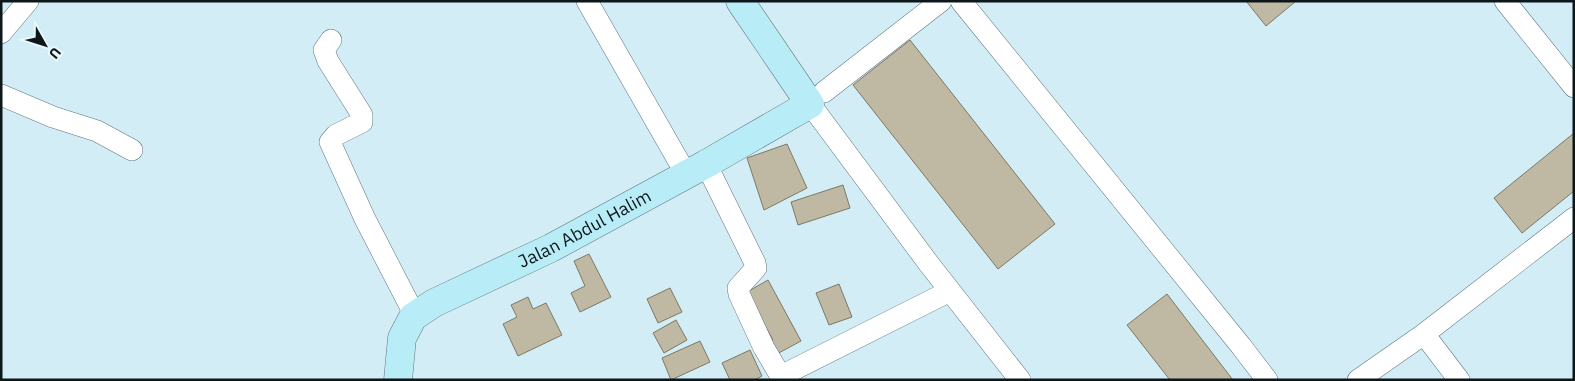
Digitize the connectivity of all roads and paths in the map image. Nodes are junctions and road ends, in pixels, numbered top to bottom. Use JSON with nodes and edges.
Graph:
{"nodes":[{"id":1,"x":28,"y":1,"type":"edge"},
{"id":2,"x":587,"y":1,"type":"edge"},
{"id":3,"x":740,"y":1,"type":"edge"},
{"id":4,"x":941,"y":1,"type":"edge"},
{"id":5,"x":961,"y":1,"type":"edge"},
{"id":6,"x":1505,"y":1,"type":"edge"},
{"id":7,"x":1,"y":33,"type":"edge"},
{"id":8,"x":331,"y":40,"type":"dead end"},
{"id":9,"x":1574,"y":87,"type":"edge"},
{"id":10,"x":1,"y":95,"type":"edge"},
{"id":11,"x":817,"y":98,"type":"junction"},
{"id":12,"x":132,"y":150,"type":"dead end"},
{"id":13,"x":696,"y":169,"type":"junction"},
{"id":14,"x":1574,"y":218,"type":"edge"},
{"id":15,"x":950,"y":291,"type":"junction"},
{"id":16,"x":413,"y":317,"type":"junction"},
{"id":17,"x":1424,"y":334,"type":"junction"},
{"id":18,"x":782,"y":378,"type":"edge"},
{"id":19,"x":398,"y":380,"type":"edge"},
{"id":20,"x":1020,"y":380,"type":"edge"},
{"id":21,"x":1267,"y":380,"type":"edge"},
{"id":22,"x":1358,"y":380,"type":"edge"},
{"id":23,"x":1459,"y":380,"type":"edge"}],
"edges":[{"from":1,"to":7,"type":"street"},
{"from":2,"to":13,"type":"street"},
{"from":3,"to":11,"type":"street"},
{"from":4,"to":11,"type":"street"},
{"from":5,"to":21,"type":"street"},
{"from":6,"to":9,"type":"street"},
{"from":8,"to":16,"type":"street"},
{"from":10,"to":12,"type":"street"},
{"from":11,"to":13,"type":"street","name":"Jalan Abdul Halim"},
{"from":11,"to":15,"type":"street"},
{"from":13,"to":16,"type":"street","name":"Jalan Abdul Halim"},
{"from":13,"to":18,"type":"street"},
{"from":14,"to":17,"type":"street"},
{"from":15,"to":18,"type":"street"},
{"from":15,"to":20,"type":"street"},
{"from":16,"to":19,"type":"street","name":"Jalan Abdul Halim"},
{"from":17,"to":22,"type":"street"},
{"from":17,"to":23,"type":"street"}]}
